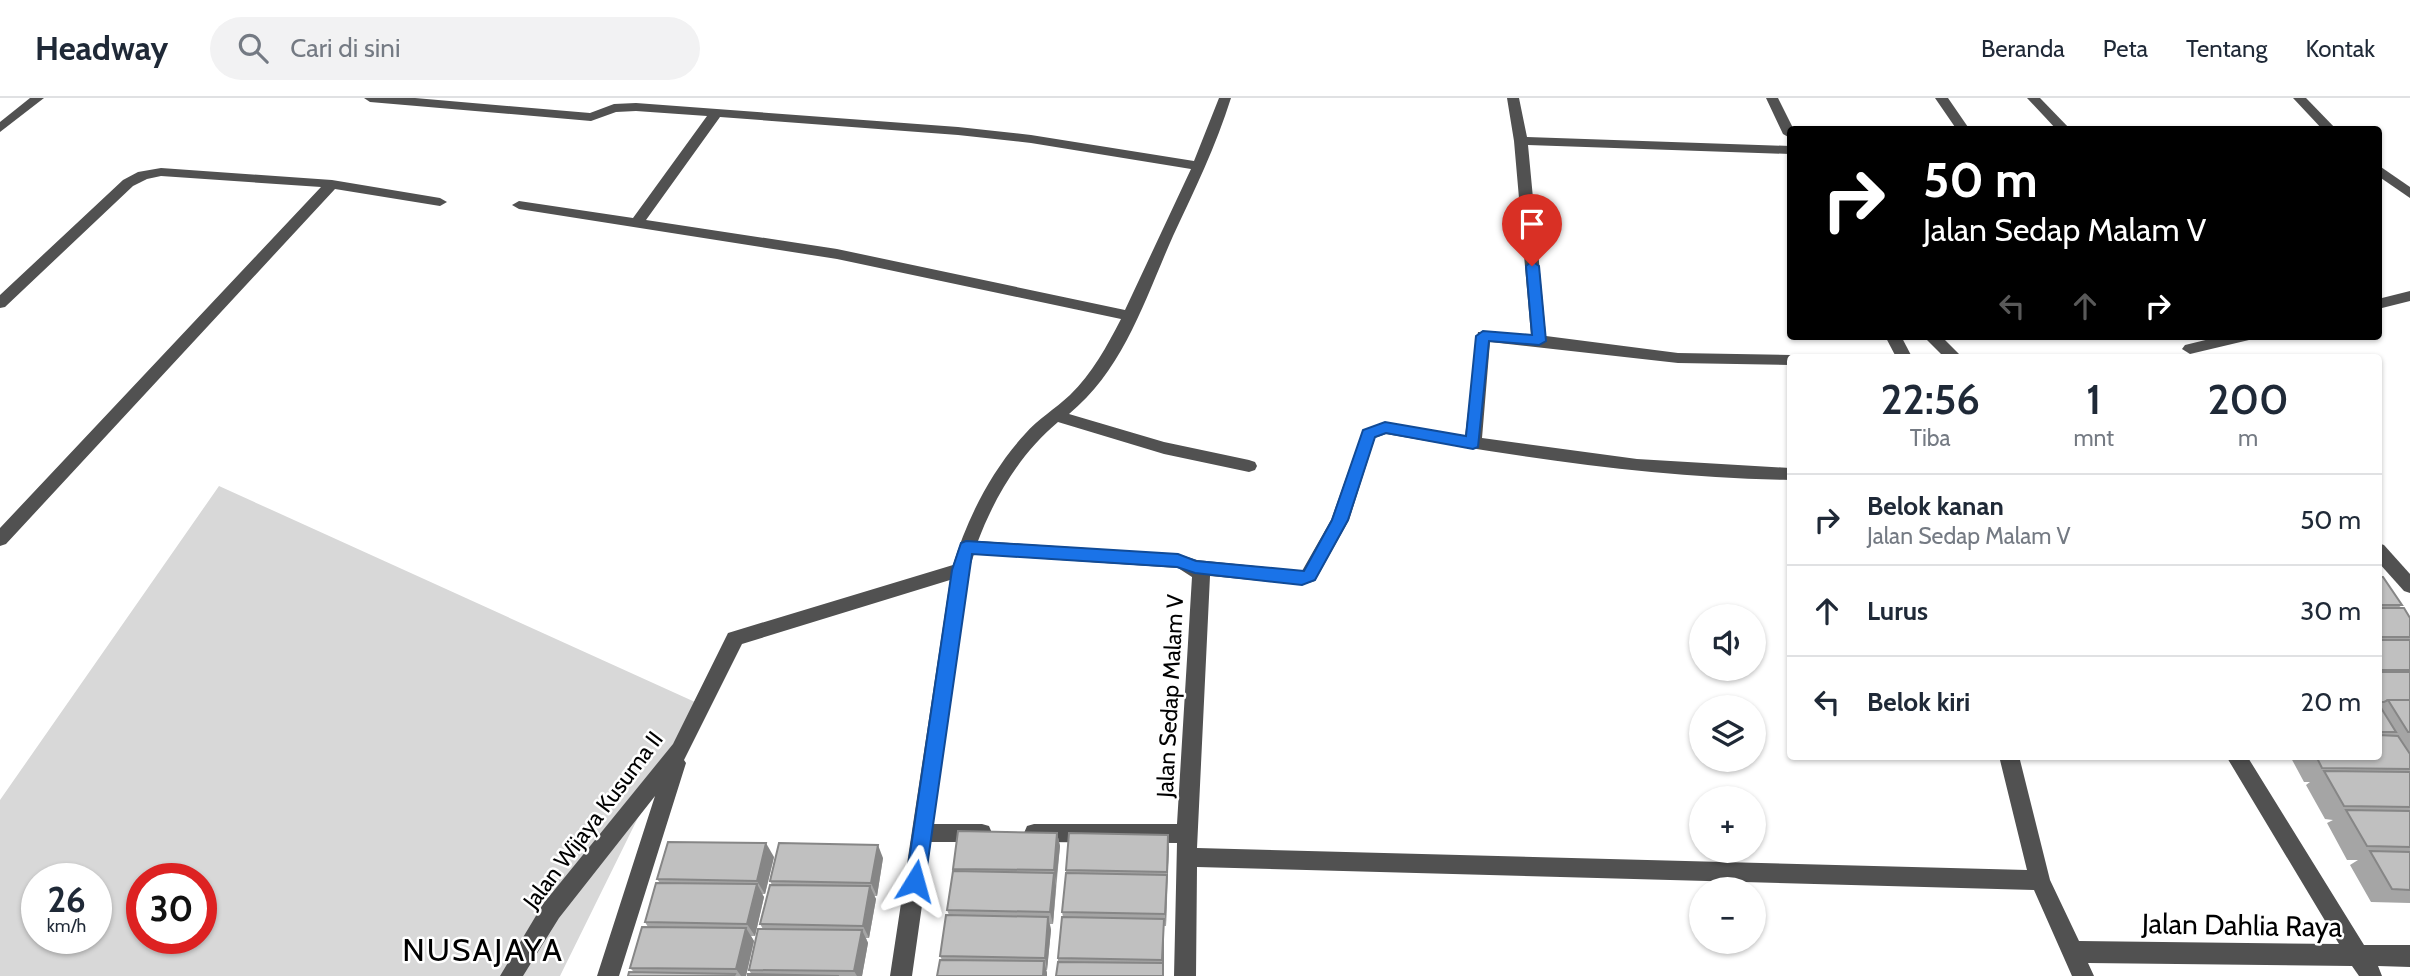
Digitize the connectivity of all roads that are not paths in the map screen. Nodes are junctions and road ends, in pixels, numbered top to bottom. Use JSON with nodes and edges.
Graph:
{"nodes":[{"id":1,"x":38,"y":98,"type":"edge"},
{"id":2,"x":370,"y":98,"type":"edge"},
{"id":3,"x":1225,"y":98,"type":"edge"},
{"id":4,"x":1513,"y":98,"type":"edge"},
{"id":5,"x":1772,"y":98,"type":"edge"},
{"id":6,"x":1941,"y":98,"type":"edge"},
{"id":7,"x":2033,"y":98,"type":"edge"},
{"id":8,"x":2300,"y":98,"type":"edge"},
{"id":9,"x":717,"y":112,"type":"junction"},
{"id":10,"x":1961,"y":126,"type":"edge"},
{"id":11,"x":2061,"y":126,"type":"edge"},
{"id":12,"x":2327,"y":126,"type":"edge"},
{"id":13,"x":0,"y":128,"type":"edge"},
{"id":14,"x":1787,"y":128,"type":"edge"},
{"id":15,"x":1521,"y":141,"type":"junction"},
{"id":16,"x":1787,"y":150,"type":"edge"},
{"id":17,"x":1198,"y":166,"type":"junction"},
{"id":18,"x":2382,"y":172,"type":"edge"},
{"id":19,"x":332,"y":184,"type":"junction"},
{"id":20,"x":2410,"y":194,"type":"edge"},
{"id":21,"x":440,"y":202,"type":"dead end"},
{"id":22,"x":519,"y":205,"type":"dead end"},
{"id":23,"x":636,"y":224,"type":"junction"},
{"id":24,"x":2410,"y":296,"type":"edge"},
{"id":25,"x":0,"y":303,"type":"edge"},
{"id":26,"x":2382,"y":303,"type":"edge"},
{"id":27,"x":1132,"y":316,"type":"junction"},
{"id":28,"x":1935,"y":340,"type":"edge"},
{"id":29,"x":2180,"y":340,"type":"edge"},
{"id":30,"x":2232,"y":340,"type":"edge"},
{"id":31,"x":1539,"y":341,"type":"junction"},
{"id":32,"x":2194,"y":353,"type":"edge"},
{"id":33,"x":1951,"y":354,"type":"edge"},
{"id":34,"x":1787,"y":360,"type":"edge"},
{"id":35,"x":1056,"y":416,"type":"junction"},
{"id":36,"x":1473,"y":443,"type":"junction"},
{"id":37,"x":1249,"y":466,"type":"dead end"},
{"id":38,"x":1787,"y":474,"type":"edge"},
{"id":39,"x":0,"y":539,"type":"edge"},
{"id":40,"x":966,"y":548,"type":"junction"},
{"id":41,"x":2382,"y":554,"type":"edge"},
{"id":42,"x":1195,"y":567,"type":"junction"},
{"id":43,"x":960,"y":570,"type":"junction"},
{"id":44,"x":2410,"y":585,"type":"edge"},
{"id":45,"x":680,"y":750,"type":"junction"},
{"id":46,"x":2010,"y":760,"type":"edge"},
{"id":47,"x":2238,"y":760,"type":"edge"},
{"id":48,"x":922,"y":833,"type":"junction"},
{"id":49,"x":1187,"y":834,"type":"junction"},
{"id":50,"x":1186,"y":858,"type":"junction"},
{"id":51,"x":2040,"y":880,"type":"junction"},
{"id":52,"x":2074,"y":952,"type":"junction"},
{"id":53,"x":2410,"y":956,"type":"edge"},
{"id":54,"x":2366,"y":966,"type":"edge"},
{"id":55,"x":511,"y":976,"type":"edge"},
{"id":56,"x":608,"y":976,"type":"edge"},
{"id":57,"x":901,"y":976,"type":"edge"},
{"id":58,"x":1185,"y":976,"type":"edge"},
{"id":59,"x":2083,"y":976,"type":"edge"}],
"edges":[{"from":1,"to":13,"type":"street"},
{"from":2,"to":9,"type":"street"},
{"from":3,"to":17,"type":"street"},
{"from":4,"to":15,"type":"street"},
{"from":5,"to":14,"type":"street"},
{"from":6,"to":10,"type":"street"},
{"from":7,"to":11,"type":"street"},
{"from":8,"to":12,"type":"street"},
{"from":9,"to":17,"type":"street"},
{"from":9,"to":23,"type":"street"},
{"from":15,"to":16,"type":"street"},
{"from":15,"to":31,"type":"street"},
{"from":17,"to":27,"type":"street"},
{"from":18,"to":20,"type":"street"},
{"from":19,"to":21,"type":"street"},
{"from":19,"to":25,"type":"street"},
{"from":19,"to":39,"type":"street"},
{"from":22,"to":23,"type":"street"},
{"from":23,"to":27,"type":"street"},
{"from":24,"to":26,"type":"street"},
{"from":27,"to":35,"type":"street"},
{"from":28,"to":33,"type":"street"},
{"from":29,"to":32,"type":"street"},
{"from":30,"to":32,"type":"street"},
{"from":31,"to":34,"type":"street"},
{"from":31,"to":36,"type":"street"},
{"from":35,"to":37,"type":"street"},
{"from":35,"to":40,"type":"street"},
{"from":36,"to":38,"type":"street"},
{"from":36,"to":42,"type":"street"},
{"from":40,"to":42,"type":"street","name":"Jalan Sedap Malam V"},
{"from":40,"to":43,"type":"street"},
{"from":41,"to":44,"type":"street"},
{"from":42,"to":49,"type":"street","name":"Jalan Sedap Malam V"},
{"from":43,"to":45,"type":"street","name":"Jalan Wijaya Kusuma II"},
{"from":43,"to":48,"type":"street"},
{"from":45,"to":55,"type":"street","name":"Jalan Wijaya Kusuma II"},
{"from":45,"to":56,"type":"street"},
{"from":46,"to":51,"type":"street"},
{"from":47,"to":54,"type":"street"},
{"from":48,"to":49,"type":"street"},
{"from":48,"to":57,"type":"street"},
{"from":49,"to":50,"type":"street","name":"Jalan Sedap Malam V"},
{"from":50,"to":51,"type":"street"},
{"from":50,"to":58,"type":"street","name":"Jalan Sedap Malam V"},
{"from":51,"to":52,"type":"street"},
{"from":52,"to":54,"type":"street","name":"Jalan Dahlia Raya"},
{"from":52,"to":59,"type":"street"},
{"from":53,"to":54,"type":"street","name":"Jalan Dahlia Raya"}]}
